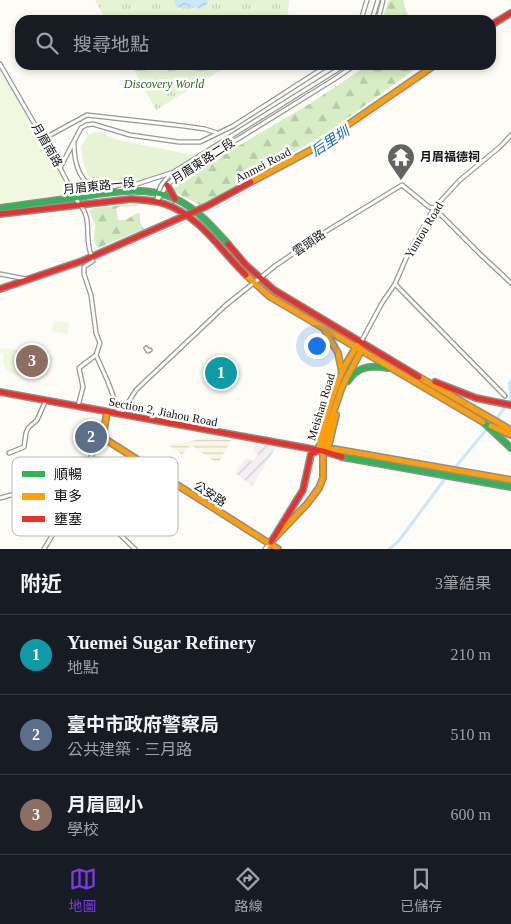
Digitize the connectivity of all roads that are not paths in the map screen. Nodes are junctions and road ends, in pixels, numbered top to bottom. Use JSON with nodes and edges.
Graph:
{"nodes":[{"id":1,"x":367,"y":0,"type":"edge"},
{"id":2,"x":378,"y":0,"type":"edge"},
{"id":3,"x":383,"y":0,"type":"edge"},
{"id":4,"x":511,"y":13,"type":"edge"},
{"id":5,"x":363,"y":15,"type":"edge"},
{"id":6,"x":374,"y":15,"type":"edge"},
{"id":7,"x":379,"y":15,"type":"edge"},
{"id":8,"x":496,"y":23,"type":"edge"},
{"id":9,"x":0,"y":64,"type":"edge"},
{"id":10,"x":320,"y":70,"type":"edge"},
{"id":11,"x":338,"y":70,"type":"edge"},
{"id":12,"x":347,"y":70,"type":"edge"},
{"id":13,"x":428,"y":70,"type":"edge"},
{"id":14,"x":217,"y":133,"type":"junction"},
{"id":15,"x":511,"y":135,"type":"edge"},
{"id":16,"x":43,"y":140,"type":"junction"},
{"id":17,"x":74,"y":143,"type":"junction"},
{"id":18,"x":60,"y":168,"type":"junction"},
{"id":19,"x":172,"y":173,"type":"junction"},
{"id":20,"x":167,"y":185,"type":"junction"},
{"id":21,"x":114,"y":192,"type":"junction"},
{"id":22,"x":160,"y":194,"type":"junction"},
{"id":23,"x":75,"y":198,"type":"junction"},
{"id":24,"x":176,"y":199,"type":"junction"},
{"id":25,"x":157,"y":201,"type":"junction"},
{"id":26,"x":79,"y":204,"type":"junction"},
{"id":27,"x":0,"y":208,"type":"edge"},
{"id":28,"x":434,"y":208,"type":"junction"},
{"id":29,"x":196,"y":211,"type":"junction"},
{"id":30,"x":0,"y":214,"type":"edge"},
{"id":31,"x":188,"y":215,"type":"junction"},
{"id":32,"x":92,"y":258,"type":"junction"},
{"id":33,"x":0,"y":274,"type":"edge"},
{"id":34,"x":260,"y":279,"type":"junction"},
{"id":35,"x":30,"y":280,"type":"junction"},
{"id":36,"x":511,"y":283,"type":"edge"},
{"id":37,"x":254,"y":284,"type":"junction"},
{"id":38,"x":395,"y":284,"type":"junction"},
{"id":39,"x":0,"y":289,"type":"edge"},
{"id":40,"x":323,"y":329,"type":"junction"},
{"id":41,"x":358,"y":345,"type":"junction"},
{"id":42,"x":361,"y":351,"type":"junction"},
{"id":43,"x":96,"y":355,"type":"junction"},
{"id":44,"x":391,"y":369,"type":"junction"},
{"id":45,"x":342,"y":372,"type":"junction"},
{"id":46,"x":419,"y":377,"type":"junction"},
{"id":47,"x":0,"y":392,"type":"edge"},
{"id":48,"x":505,"y":396,"type":"dead end"},
{"id":49,"x":47,"y":400,"type":"junction"},
{"id":50,"x":511,"y":405,"type":"edge"},
{"id":51,"x":78,"y":406,"type":"junction"},
{"id":52,"x":107,"y":412,"type":"junction"},
{"id":53,"x":120,"y":414,"type":"junction"},
{"id":54,"x":483,"y":422,"type":"junction"},
{"id":55,"x":511,"y":430,"type":"edge"},
{"id":56,"x":511,"y":435,"type":"edge"},
{"id":57,"x":103,"y":436,"type":"junction"},
{"id":58,"x":511,"y":448,"type":"edge"},
{"id":59,"x":321,"y":451,"type":"junction"},
{"id":60,"x":9,"y":453,"type":"dead end"},
{"id":61,"x":91,"y":457,"type":"edge"},
{"id":62,"x":135,"y":457,"type":"edge"},
{"id":63,"x":511,"y":480,"type":"edge"},
{"id":64,"x":178,"y":485,"type":"edge"},
{"id":65,"x":511,"y":487,"type":"edge"},
{"id":66,"x":304,"y":490,"type":"junction"},
{"id":67,"x":312,"y":498,"type":"junction"},
{"id":68,"x":52,"y":536,"type":"edge"},
{"id":69,"x":121,"y":536,"type":"edge"},
{"id":70,"x":270,"y":543,"type":"junction"},
{"id":71,"x":44,"y":549,"type":"edge"},
{"id":72,"x":135,"y":549,"type":"edge"},
{"id":73,"x":265,"y":549,"type":"edge"},
{"id":74,"x":278,"y":549,"type":"edge"}],
"edges":[{"from":1,"to":5,"type":"street"},
{"from":2,"to":6,"type":"street"},
{"from":3,"to":7,"type":"street"},
{"from":4,"to":8,"type":"main road"},
{"from":9,"to":16,"type":"street","name":"月眉南路"},
{"from":10,"to":14,"type":"street"},
{"from":11,"to":19,"type":"street","name":"月眉東路二段"},
{"from":12,"to":20,"type":"street","name":"月眉東路二段"},
{"from":13,"to":29,"type":"main road","name":"Anmei Road"},
{"from":14,"to":16,"type":"street"},
{"from":14,"to":17,"type":"street"},
{"from":15,"to":28,"type":"street","name":"Yuntou Road"},
{"from":16,"to":18,"type":"street","name":"月眉南路"},
{"from":17,"to":18,"type":"street"},
{"from":17,"to":21,"type":"street"},
{"from":18,"to":23,"type":"street","name":"月眉南路"},
{"from":19,"to":21,"type":"street"},
{"from":19,"to":22,"type":"street","name":"月眉東路二段"},
{"from":20,"to":22,"type":"street","name":"月眉東路二段"},
{"from":20,"to":24,"type":"main road"},
{"from":21,"to":22,"type":"main road","name":"月眉東路一段"},
{"from":21,"to":23,"type":"main road","name":"月眉東路一段"},
{"from":22,"to":24,"type":"main road","name":"月眉東路一段"},
{"from":22,"to":25,"type":"street","name":"月眉東路二段"},
{"from":23,"to":26,"type":"street","name":"月眉南路"},
{"from":23,"to":27,"type":"main road","name":"月眉東路一段"},
{"from":24,"to":29,"type":"main road","name":"月眉東路一段"},
{"from":25,"to":26,"type":"main road","name":"月眉東路一段"},
{"from":25,"to":31,"type":"main road","name":"月眉東路一段"},
{"from":26,"to":30,"type":"main road","name":"月眉東路一段"},
{"from":26,"to":32,"type":"street","name":"月眉南路"},
{"from":28,"to":34,"type":"street","name":"雲頭路"},
{"from":28,"to":36,"type":"street","name":"雲頭路"},
{"from":28,"to":38,"type":"street","name":"Yuntou Road"},
{"from":29,"to":31,"type":"main road","name":"Anmei Road"},
{"from":29,"to":34,"type":"main road","name":"月眉東路一段"},
{"from":31,"to":32,"type":"main road"},
{"from":31,"to":37,"type":"main road","name":"月眉東路一段"},
{"from":32,"to":35,"type":"main road"},
{"from":32,"to":43,"type":"street"},
{"from":33,"to":35,"type":"street"},
{"from":34,"to":37,"type":"street","name":"雲頭路"},
{"from":34,"to":41,"type":"main road","name":"月眉東路一段"},
{"from":35,"to":39,"type":"main road"},
{"from":37,"to":40,"type":"main road","name":"月眉東路一段"},
{"from":37,"to":53,"type":"street","name":"雲頭路"},
{"from":38,"to":41,"type":"street","name":"Yuntou Road"},
{"from":38,"to":48,"type":"street"},
{"from":40,"to":41,"type":"main road","name":"月眉東路一段"},
{"from":40,"to":45,"type":"main road"},
{"from":41,"to":42,"type":"main road"},
{"from":41,"to":45,"type":"main road","name":"Meishan Road"},
{"from":41,"to":46,"type":"main road"},
{"from":42,"to":44,"type":"main road"},
{"from":42,"to":59,"type":"main road","name":"Meishan Road"},
{"from":43,"to":51,"type":"street"},
{"from":43,"to":53,"type":"street"},
{"from":44,"to":54,"type":"main road"},
{"from":44,"to":59,"type":"main road"},
{"from":45,"to":59,"type":"main road","name":"Meishan Road"},
{"from":46,"to":50,"type":"main road"},
{"from":46,"to":55,"type":"main road"},
{"from":47,"to":49,"type":"main road","name":"Section 2, Jiahou Road"},
{"from":49,"to":51,"type":"main road","name":"Section 2, Jiahou Road"},
{"from":49,"to":60,"type":"street"},
{"from":51,"to":52,"type":"main road","name":"Section 2, Jiahou Road"},
{"from":52,"to":53,"type":"main road","name":"Section 2, Jiahou Road"},
{"from":52,"to":57,"type":"main road"},
{"from":53,"to":59,"type":"main road","name":"Section 2, Jiahou Road"},
{"from":54,"to":56,"type":"main road"},
{"from":54,"to":58,"type":"main road"},
{"from":57,"to":61,"type":"street"},
{"from":57,"to":62,"type":"main road","name":"公安路"},
{"from":59,"to":63,"type":"main road","name":"Section 2, Jiahou Road"},
{"from":59,"to":65,"type":"main road","name":"Section 2, Jiahou Road"},
{"from":59,"to":66,"type":"main road","name":"Meishan Road"},
{"from":59,"to":67,"type":"main road","name":"Meishan Road"},
{"from":64,"to":70,"type":"main road","name":"公安路"},
{"from":66,"to":67,"type":"main road"},
{"from":66,"to":70,"type":"main road","name":"Meishan Road"},
{"from":67,"to":70,"type":"main road","name":"Meishan Road"},
{"from":68,"to":71,"type":"street"},
{"from":69,"to":72,"type":"street"},
{"from":70,"to":73,"type":"street","name":"Meishan Road"},
{"from":70,"to":74,"type":"main road","name":"公安路"}]}
